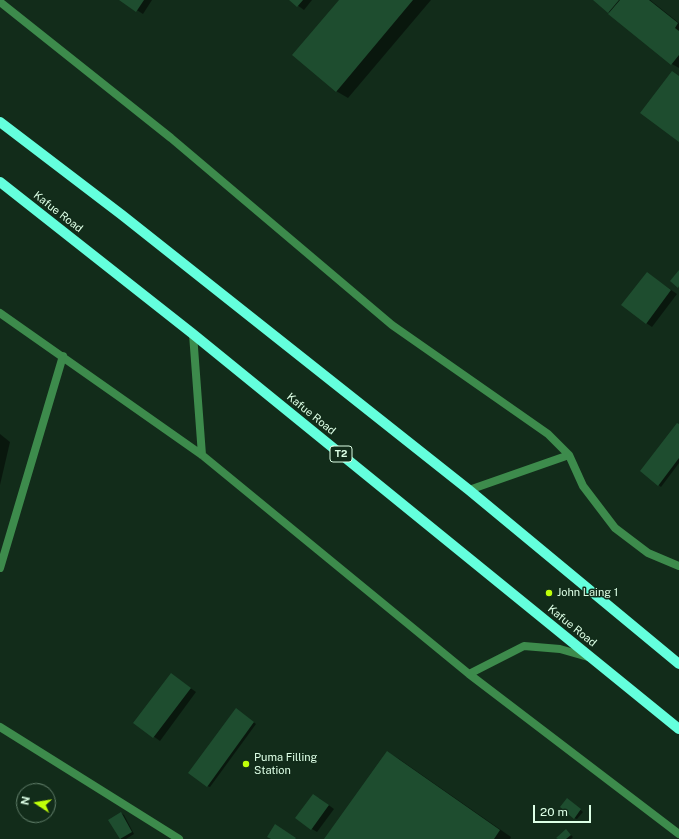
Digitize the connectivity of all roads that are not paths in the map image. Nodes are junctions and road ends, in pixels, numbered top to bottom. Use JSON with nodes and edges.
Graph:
{"nodes":[{"id":1,"x":0,"y":2,"type":"edge"},
{"id":2,"x":0,"y":122,"type":"edge"},
{"id":3,"x":0,"y":182,"type":"edge"},
{"id":4,"x":0,"y":313,"type":"edge"},
{"id":5,"x":193,"y":334,"type":"junction"},
{"id":6,"x":63,"y":356,"type":"junction"},
{"id":7,"x":202,"y":455,"type":"junction"},
{"id":8,"x":569,"y":455,"type":"junction"},
{"id":9,"x":469,"y":490,"type":"junction"},
{"id":10,"x":679,"y":566,"type":"edge"},
{"id":11,"x":0,"y":568,"type":"edge"},
{"id":12,"x":592,"y":658,"type":"junction"},
{"id":13,"x":679,"y":664,"type":"edge"},
{"id":14,"x":469,"y":674,"type":"junction"},
{"id":15,"x":0,"y":727,"type":"edge"},
{"id":16,"x":679,"y":729,"type":"edge"},
{"id":17,"x":679,"y":834,"type":"edge"},
{"id":18,"x":179,"y":839,"type":"edge"}],
"edges":[{"from":1,"to":8,"type":"street"},
{"from":2,"to":9,"type":"main road"},
{"from":3,"to":5,"type":"main road","name":"Kafue Road","number":"T2"},
{"from":4,"to":6,"type":"street"},
{"from":5,"to":7,"type":"street"},
{"from":5,"to":12,"type":"main road","name":"Kafue Road","number":"T2"},
{"from":6,"to":7,"type":"street"},
{"from":6,"to":11,"type":"street"},
{"from":7,"to":14,"type":"street"},
{"from":8,"to":9,"type":"street"},
{"from":8,"to":10,"type":"street"},
{"from":9,"to":13,"type":"main road"},
{"from":12,"to":14,"type":"street"},
{"from":12,"to":16,"type":"main road","name":"Kafue Road","number":"T2"},
{"from":14,"to":17,"type":"street"},
{"from":15,"to":18,"type":"street"}]}
